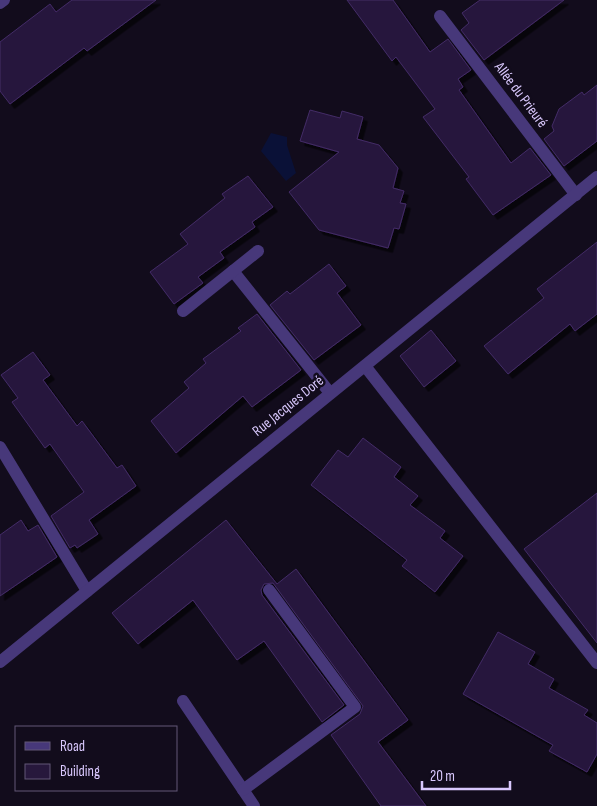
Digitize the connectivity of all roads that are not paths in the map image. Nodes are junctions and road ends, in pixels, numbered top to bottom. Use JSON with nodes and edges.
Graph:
{"nodes":[{"id":1,"x":4,"y":0,"type":"edge"},
{"id":2,"x":0,"y":3,"type":"edge"},
{"id":3,"x":440,"y":16,"type":"dead end"},
{"id":4,"x":597,"y":177,"type":"edge"},
{"id":5,"x":576,"y":194,"type":"junction"},
{"id":6,"x":258,"y":251,"type":"dead end"},
{"id":7,"x":233,"y":271,"type":"junction"},
{"id":8,"x":183,"y":311,"type":"dead end"},
{"id":9,"x":366,"y":366,"type":"junction"},
{"id":10,"x":330,"y":393,"type":"junction"},
{"id":11,"x":0,"y":446,"type":"edge"},
{"id":12,"x":269,"y":590,"type":"dead end"},
{"id":13,"x":87,"y":591,"type":"junction"},
{"id":14,"x":0,"y":662,"type":"edge"},
{"id":15,"x":597,"y":663,"type":"edge"},
{"id":16,"x":183,"y":701,"type":"dead end"},
{"id":17,"x":243,"y":790,"type":"junction"},
{"id":18,"x":254,"y":806,"type":"edge"}],
"edges":[{"from":1,"to":2,"type":"street"},
{"from":3,"to":5,"type":"street","name":"Allée du Prieuré"},
{"from":4,"to":5,"type":"street","name":"Rue Jacques Doré"},
{"from":5,"to":9,"type":"street","name":"Rue Jacques Doré"},
{"from":6,"to":7,"type":"street"},
{"from":7,"to":8,"type":"street"},
{"from":7,"to":10,"type":"street"},
{"from":9,"to":10,"type":"street","name":"Rue Jacques Doré"},
{"from":9,"to":15,"type":"street"},
{"from":10,"to":13,"type":"street","name":"Rue Jacques Doré"},
{"from":11,"to":13,"type":"street"},
{"from":12,"to":17,"type":"street"},
{"from":13,"to":14,"type":"street","name":"Rue Jacques Doré"},
{"from":16,"to":17,"type":"street"},
{"from":17,"to":18,"type":"street"}]}
